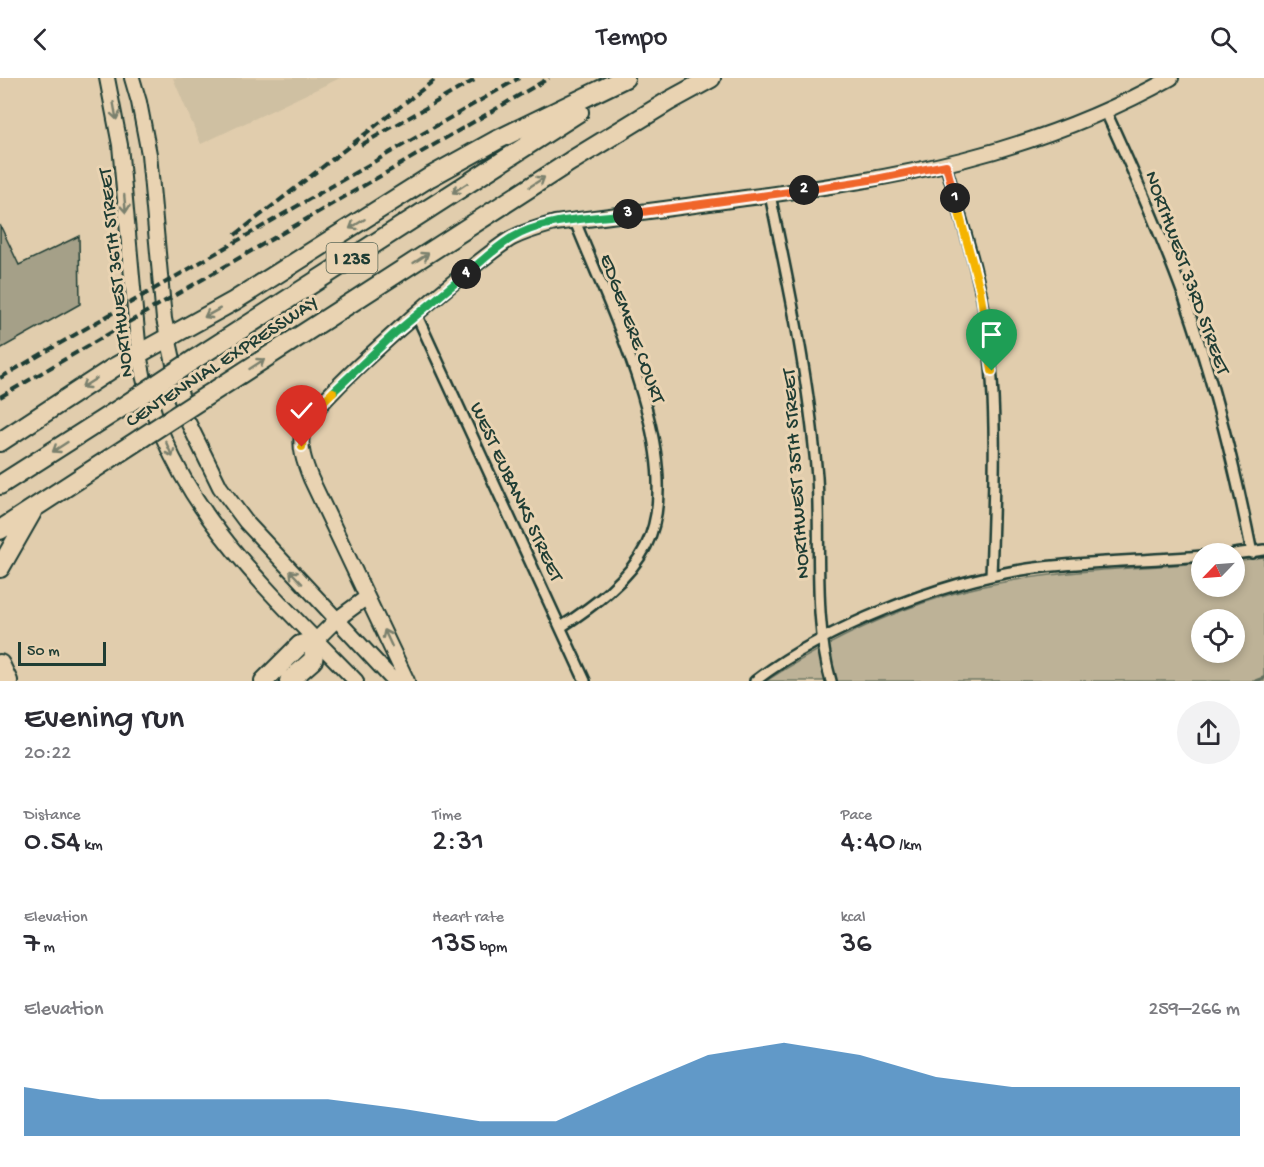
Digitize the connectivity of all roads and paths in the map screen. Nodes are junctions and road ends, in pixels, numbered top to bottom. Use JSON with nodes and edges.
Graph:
{"nodes":[{"id":1,"x":107,"y":78,"type":"edge"},
{"id":2,"x":132,"y":78,"type":"edge"},
{"id":3,"x":625,"y":78,"type":"edge"},
{"id":4,"x":635,"y":78,"type":"edge"},
{"id":5,"x":711,"y":78,"type":"edge"},
{"id":6,"x":1171,"y":78,"type":"edge"},
{"id":7,"x":1106,"y":112,"type":"junction"},
{"id":8,"x":946,"y":165,"type":"junction"},
{"id":9,"x":771,"y":195,"type":"junction"},
{"id":10,"x":575,"y":221,"type":"junction"},
{"id":11,"x":417,"y":316,"type":"junction"},
{"id":12,"x":168,"y":338,"type":"junction"},
{"id":13,"x":139,"y":354,"type":"junction"},
{"id":14,"x":0,"y":442,"type":"edge"},
{"id":15,"x":0,"y":485,"type":"edge"},
{"id":16,"x":34,"y":508,"type":"junction"},
{"id":17,"x":0,"y":530,"type":"edge"},
{"id":18,"x":1264,"y":550,"type":"edge"},
{"id":19,"x":1245,"y":553,"type":"edge"},
{"id":20,"x":1252,"y":553,"type":"junction"},
{"id":21,"x":1191,"y":557,"type":"edge"},
{"id":22,"x":0,"y":568,"type":"edge"},
{"id":23,"x":991,"y":576,"type":"junction"},
{"id":24,"x":367,"y":597,"type":"junction"},
{"id":25,"x":336,"y":620,"type":"junction"},
{"id":26,"x":561,"y":627,"type":"junction"},
{"id":27,"x":316,"y":640,"type":"junction"},
{"id":28,"x":822,"y":640,"type":"junction"},
{"id":29,"x":0,"y":664,"type":"edge"},
{"id":30,"x":8,"y":681,"type":"edge"},
{"id":31,"x":264,"y":681,"type":"edge"},
{"id":32,"x":289,"y":681,"type":"edge"},
{"id":33,"x":356,"y":681,"type":"edge"},
{"id":34,"x":394,"y":681,"type":"edge"},
{"id":35,"x":407,"y":681,"type":"edge"},
{"id":36,"x":585,"y":681,"type":"edge"},
{"id":37,"x":755,"y":681,"type":"edge"},
{"id":38,"x":831,"y":681,"type":"edge"}],
"edges":[{"from":1,"to":13,"type":"main road","name":"NORTHWEST 36TH STREET","one_way":true},
{"from":2,"to":12,"type":"main road"},
{"from":3,"to":12,"type":"highway","one_way":true},
{"from":4,"to":15,"type":"highway","name":"CENTENNIAL EXPRESSWAY","number":"I 235","one_way":true,"bridge":true},
{"from":16,"to":5,"type":"highway","name":"CENTENNIAL EXPRESSWAY","number":"I 235","one_way":true,"bridge":true},
{"from":6,"to":7,"type":"main road"},
{"from":7,"to":8,"type":"main road"},
{"from":7,"to":20,"type":"street","name":"NORTHWEST 33RD STREET"},
{"from":8,"to":9,"type":"main road"},
{"from":8,"to":23,"type":"street"},
{"from":9,"to":10,"type":"main road"},
{"from":9,"to":28,"type":"street","name":"NORTHWEST 35TH STREET"},
{"from":10,"to":11,"type":"main road"},
{"from":10,"to":26,"type":"street","name":"EDGEMERE COURT"},
{"from":11,"to":24,"type":"main road"},
{"from":11,"to":26,"type":"street","name":"WEST EUBANKS STREET"},
{"from":12,"to":13,"type":"highway"},
{"from":25,"to":12,"type":"main road","one_way":true},
{"from":13,"to":14,"type":"highway","one_way":true},
{"from":13,"to":27,"type":"main road","name":"NORTHWEST 36TH STREET","one_way":true},
{"from":16,"to":17,"type":"highway","name":"CENTENNIAL EXPRESSWAY","number":"I 235"},
{"from":16,"to":22,"type":"highway"},
{"from":18,"to":20,"type":"street"},
{"from":19,"to":20,"type":"street"},
{"from":21,"to":23,"type":"street"},
{"from":23,"to":28,"type":"street"},
{"from":24,"to":25,"type":"main road"},
{"from":35,"to":24,"type":"main road","one_way":true},
{"from":25,"to":27,"type":"main road"},
{"from":25,"to":34,"type":"main road"},
{"from":26,"to":36,"type":"street","name":"WEST EUBANKS STREET"},
{"from":27,"to":31,"type":"highway"},
{"from":27,"to":32,"type":"highway"},
{"from":27,"to":33,"type":"main road","name":"NORTHWEST 36TH STREET"},
{"from":28,"to":37,"type":"street"},
{"from":28,"to":38,"type":"street","name":"NORTHWEST 35TH STREET"},
{"from":29,"to":30,"type":"highway"}]}
